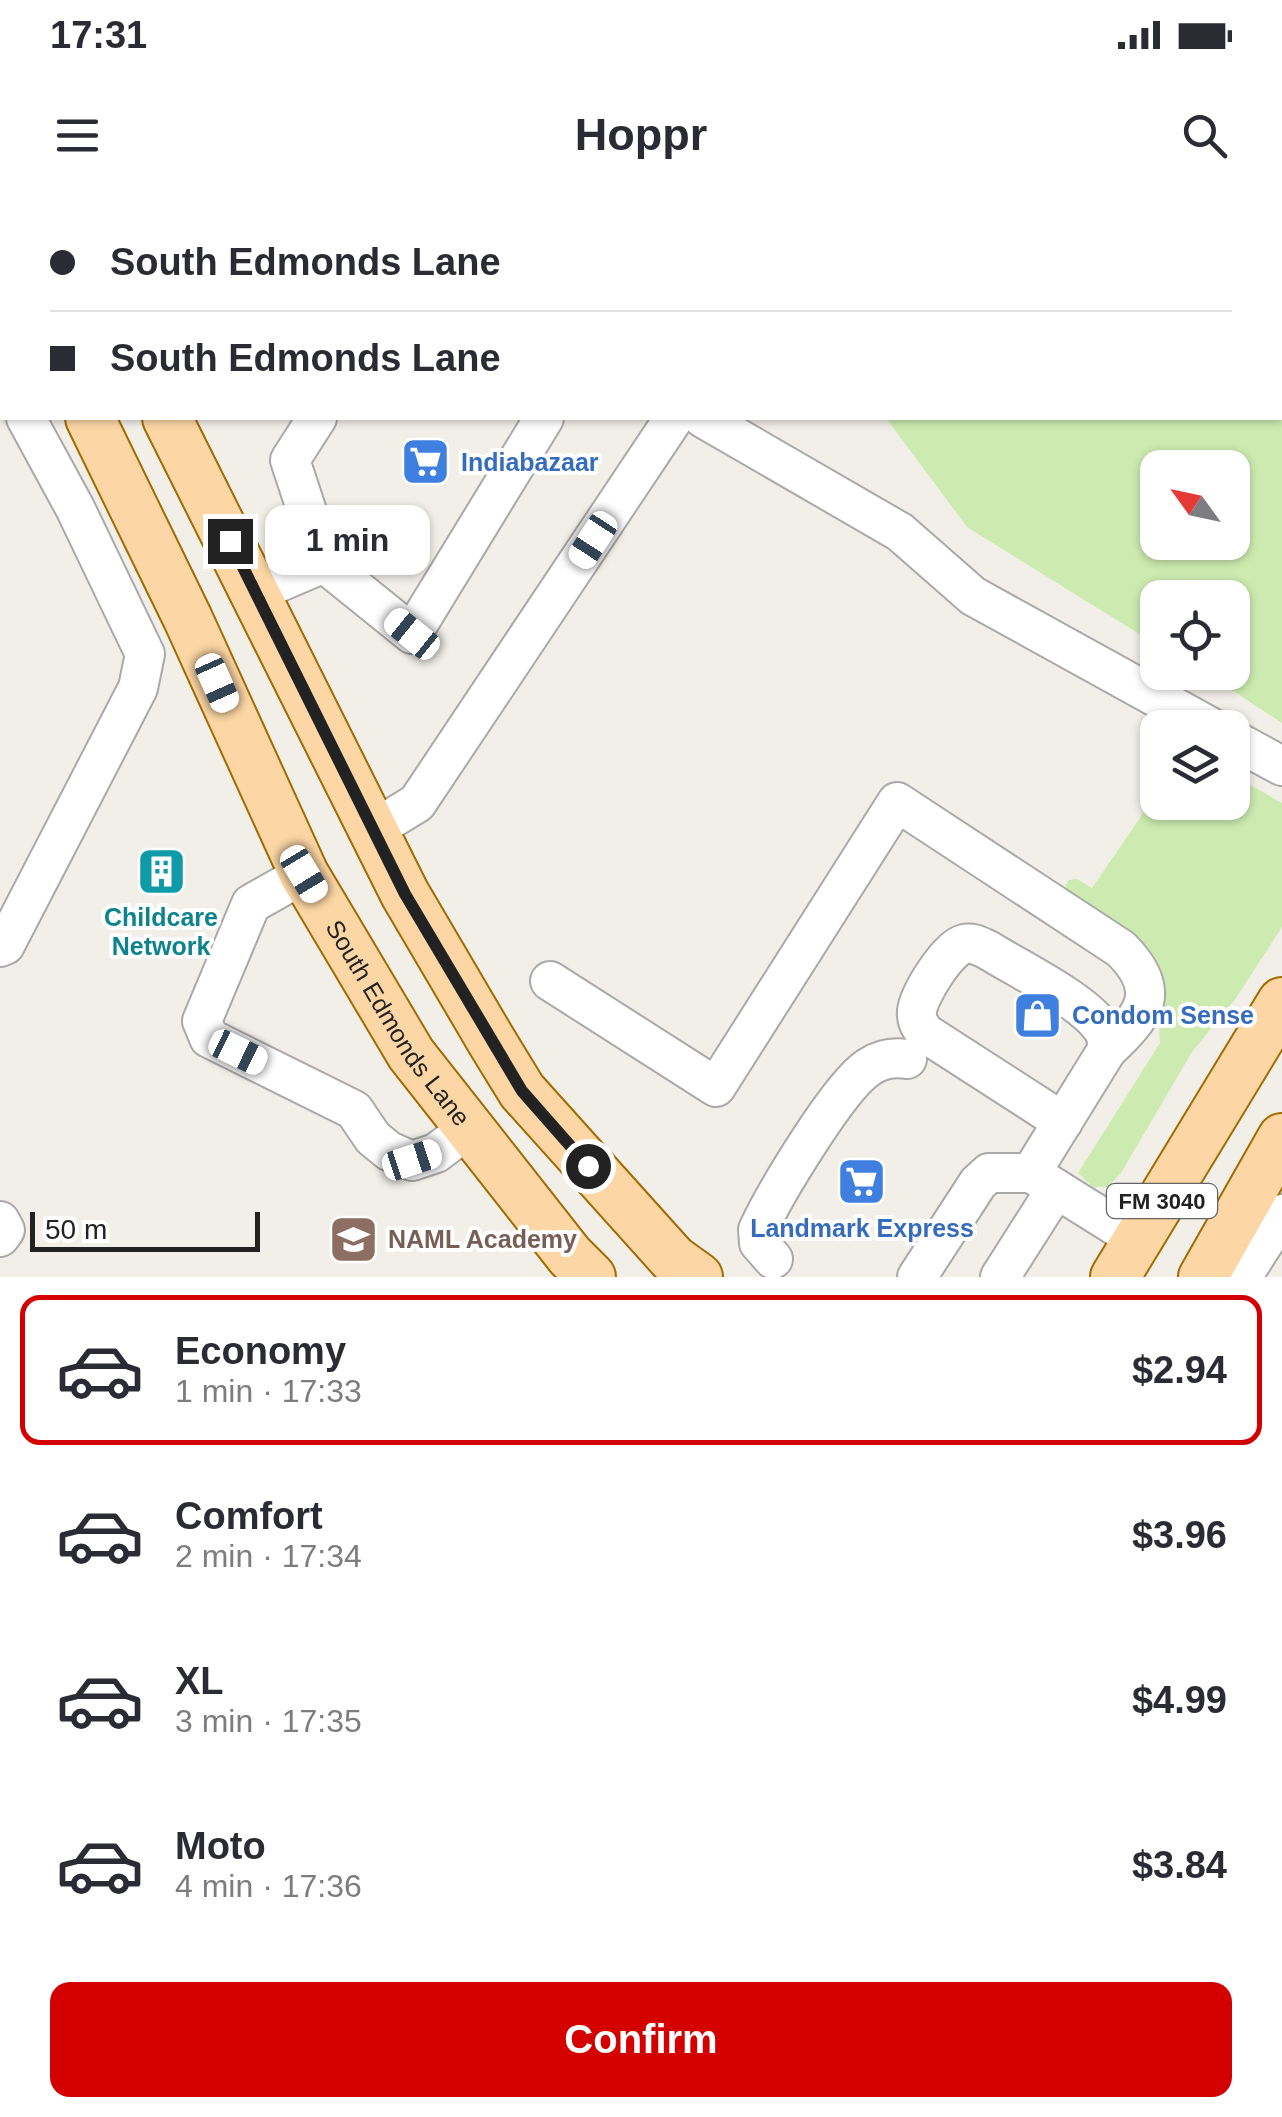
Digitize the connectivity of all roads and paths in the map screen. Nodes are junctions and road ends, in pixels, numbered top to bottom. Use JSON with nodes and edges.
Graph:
{"nodes":[{"id":1,"x":27,"y":420,"type":"edge"},
{"id":2,"x":91,"y":420,"type":"edge"},
{"id":3,"x":168,"y":420,"type":"edge"},
{"id":4,"x":316,"y":420,"type":"edge"},
{"id":5,"x":543,"y":420,"type":"edge"},
{"id":6,"x":673,"y":420,"type":"edge"},
{"id":7,"x":706,"y":420,"type":"edge"},
{"id":8,"x":324,"y":563,"type":"junction"},
{"id":9,"x":254,"y":592,"type":"junction"},
{"id":10,"x":188,"y":619,"type":"junction"},
{"id":11,"x":1180,"y":710,"type":"edge"},
{"id":12,"x":1250,"y":749,"type":"edge"},
{"id":13,"x":1282,"y":766,"type":"edge"},
{"id":14,"x":372,"y":830,"type":"junction"},
{"id":15,"x":304,"y":874,"type":"junction"},
{"id":16,"x":0,"y":947,"type":"edge"},
{"id":17,"x":550,"y":982,"type":"dead end"},
{"id":18,"x":1282,"y":1002,"type":"edge"},
{"id":19,"x":1107,"y":1050,"type":"junction"},
{"id":20,"x":907,"y":1059,"type":"dead end"},
{"id":21,"x":522,"y":1091,"type":"junction"},
{"id":22,"x":1063,"y":1122,"type":"junction"},
{"id":23,"x":468,"y":1129,"type":"junction"},
{"id":24,"x":1282,"y":1138,"type":"edge"},
{"id":25,"x":1044,"y":1181,"type":"junction"},
{"id":26,"x":1282,"y":1214,"type":"edge"},
{"id":27,"x":1126,"y":1259,"type":"edge"},
{"id":28,"x":775,"y":1271,"type":"edge"},
{"id":29,"x":591,"y":1277,"type":"edge"},
{"id":30,"x":698,"y":1277,"type":"edge"},
{"id":31,"x":918,"y":1277,"type":"edge"},
{"id":32,"x":1000,"y":1277,"type":"edge"},
{"id":33,"x":1203,"y":1277,"type":"edge"},
{"id":34,"x":1242,"y":1277,"type":"edge"}],
"edges":[{"from":1,"to":16,"type":"lane"},
{"from":2,"to":10,"type":"main road","name":"South Edmonds Lane"},
{"from":3,"to":9,"type":"main road"},
{"from":4,"to":8,"type":"lane"},
{"from":5,"to":8,"type":"lane"},
{"from":6,"to":14,"type":"lane"},
{"from":7,"to":11,"type":"lane"},
{"from":8,"to":9,"type":"lane"},
{"from":9,"to":10,"type":"main road"},
{"from":9,"to":14,"type":"main road"},
{"from":10,"to":15,"type":"main road","name":"South Edmonds Lane"},
{"from":12,"to":13,"type":"lane"},
{"from":14,"to":21,"type":"main road"},
{"from":15,"to":23,"type":"main road","name":"South Edmonds Lane"},
{"from":15,"to":23,"type":"lane"},
{"from":17,"to":19,"type":"lane"},
{"from":18,"to":27,"type":"main road","number":"FM 3040"},
{"from":19,"to":22,"type":"lane"},
{"from":19,"to":22,"type":"lane"},
{"from":20,"to":28,"type":"lane"},
{"from":21,"to":23,"type":"main road"},
{"from":21,"to":30,"type":"main road"},
{"from":22,"to":25,"type":"lane"},
{"from":23,"to":29,"type":"main road","name":"South Edmonds Lane"},
{"from":24,"to":33,"type":"main road","number":"FM 3040"},
{"from":25,"to":27,"type":"lane"},
{"from":25,"to":31,"type":"lane"},
{"from":25,"to":32,"type":"lane"},
{"from":26,"to":34,"type":"lane"}]}
